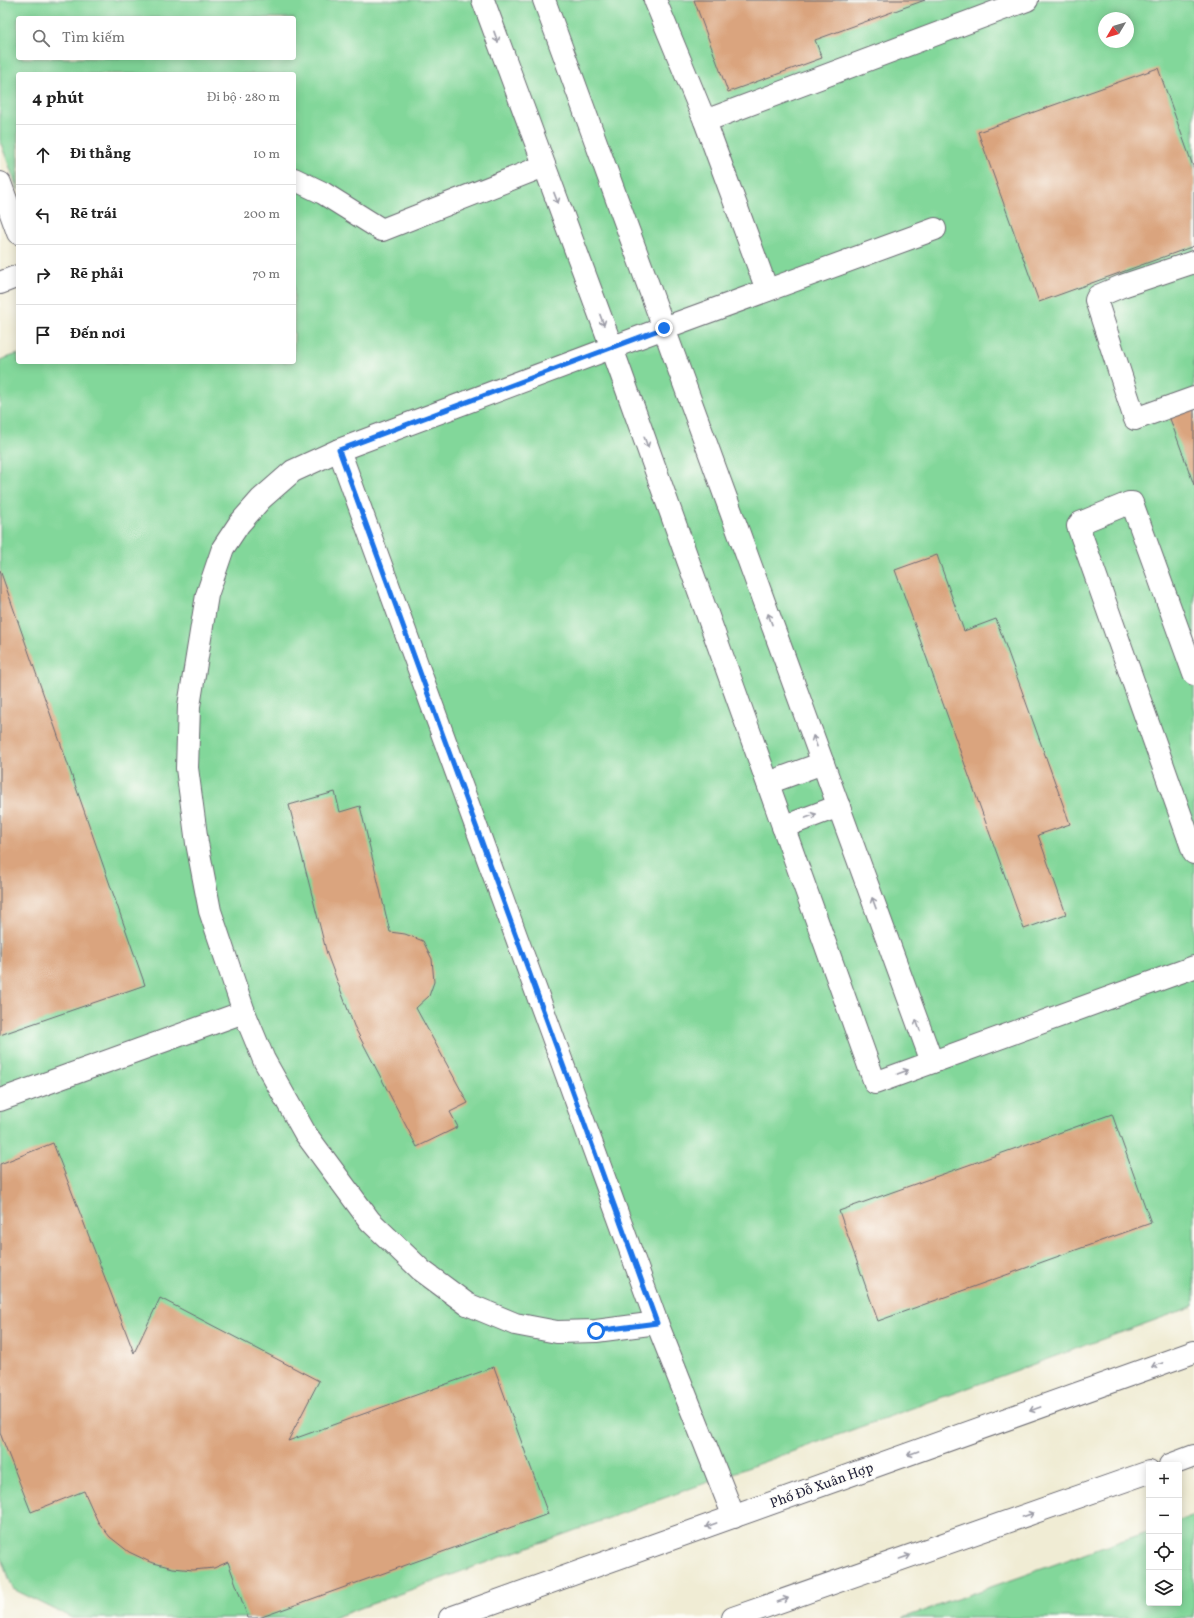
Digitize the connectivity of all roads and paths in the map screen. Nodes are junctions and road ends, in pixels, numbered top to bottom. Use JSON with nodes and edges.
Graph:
{"nodes":[{"id":1,"x":483,"y":0,"type":"edge"},
{"id":2,"x":544,"y":0,"type":"edge"},
{"id":3,"x":655,"y":0,"type":"edge"},
{"id":4,"x":1027,"y":0,"type":"edge"},
{"id":5,"x":1004,"y":4,"type":"edge"},
{"id":6,"x":705,"y":121,"type":"junction"},
{"id":7,"x":544,"y":166,"type":"junction"},
{"id":8,"x":296,"y":180,"type":"edge"},
{"id":9,"x":0,"y":183,"type":"edge"},
{"id":10,"x":16,"y":227,"type":"edge"},
{"id":11,"x":935,"y":229,"type":"dead end"},
{"id":12,"x":1194,"y":262,"type":"edge"},
{"id":13,"x":16,"y":277,"type":"edge"},
{"id":14,"x":0,"y":283,"type":"edge"},
{"id":15,"x":767,"y":290,"type":"junction"},
{"id":16,"x":664,"y":328,"type":"junction"},
{"id":17,"x":612,"y":348,"type":"junction"},
{"id":18,"x":1194,"y":398,"type":"edge"},
{"id":19,"x":339,"y":450,"type":"junction"},
{"id":20,"x":1190,"y":649,"type":"edge"},
{"id":21,"x":1194,"y":674,"type":"edge"},
{"id":22,"x":823,"y":763,"type":"junction"},
{"id":23,"x":768,"y":783,"type":"junction"},
{"id":24,"x":839,"y":806,"type":"junction"},
{"id":25,"x":783,"y":826,"type":"junction"},
{"id":26,"x":1194,"y":853,"type":"edge"},
{"id":27,"x":1194,"y":967,"type":"edge"},
{"id":28,"x":244,"y":1012,"type":"junction"},
{"id":29,"x":932,"y":1062,"type":"junction"},
{"id":30,"x":0,"y":1100,"type":"edge"},
{"id":31,"x":657,"y":1323,"type":"junction"},
{"id":32,"x":1194,"y":1352,"type":"edge"},
{"id":33,"x":1194,"y":1456,"type":"edge"},
{"id":34,"x":1178,"y":1462,"type":"edge"},
{"id":35,"x":1146,"y":1473,"type":"edge"},
{"id":36,"x":734,"y":1517,"type":"junction"},
{"id":37,"x":738,"y":1617,"type":"edge"},
{"id":38,"x":450,"y":1618,"type":"edge"}],
"edges":[{"from":1,"to":7,"type":"street","one_way":true},
{"from":2,"to":16,"type":"street"},
{"from":3,"to":6,"type":"street"},
{"from":4,"to":5,"type":"street"},
{"from":5,"to":6,"type":"street"},
{"from":6,"to":15,"type":"street"},
{"from":7,"to":8,"type":"street"},
{"from":7,"to":17,"type":"street","one_way":true},
{"from":9,"to":10,"type":"street"},
{"from":11,"to":15,"type":"street"},
{"from":12,"to":18,"type":"street"},
{"from":13,"to":14,"type":"street"},
{"from":15,"to":16,"type":"street"},
{"from":16,"to":17,"type":"street"},
{"from":22,"to":16,"type":"street","one_way":true},
{"from":17,"to":19,"type":"street"},
{"from":17,"to":23,"type":"street","one_way":true},
{"from":19,"to":28,"type":"street"},
{"from":19,"to":31,"type":"street"},
{"from":20,"to":21,"type":"street"},
{"from":20,"to":26,"type":"street"},
{"from":22,"to":23,"type":"street"},
{"from":22,"to":24,"type":"street"},
{"from":23,"to":25,"type":"street"},
{"from":25,"to":24,"type":"street","one_way":true},
{"from":29,"to":24,"type":"street","one_way":true},
{"from":25,"to":29,"type":"street","one_way":true},
{"from":27,"to":29,"type":"street"},
{"from":28,"to":30,"type":"street"},
{"from":28,"to":31,"type":"street"},
{"from":31,"to":36,"type":"street"},
{"from":32,"to":36,"type":"street","name":"Phố Đỗ Xuân Hợp","one_way":true},
{"from":33,"to":34,"type":"street"},
{"from":37,"to":35,"type":"street","one_way":true},
{"from":36,"to":38,"type":"street","name":"Phố Đỗ Xuân Hợp","one_way":true}]}
